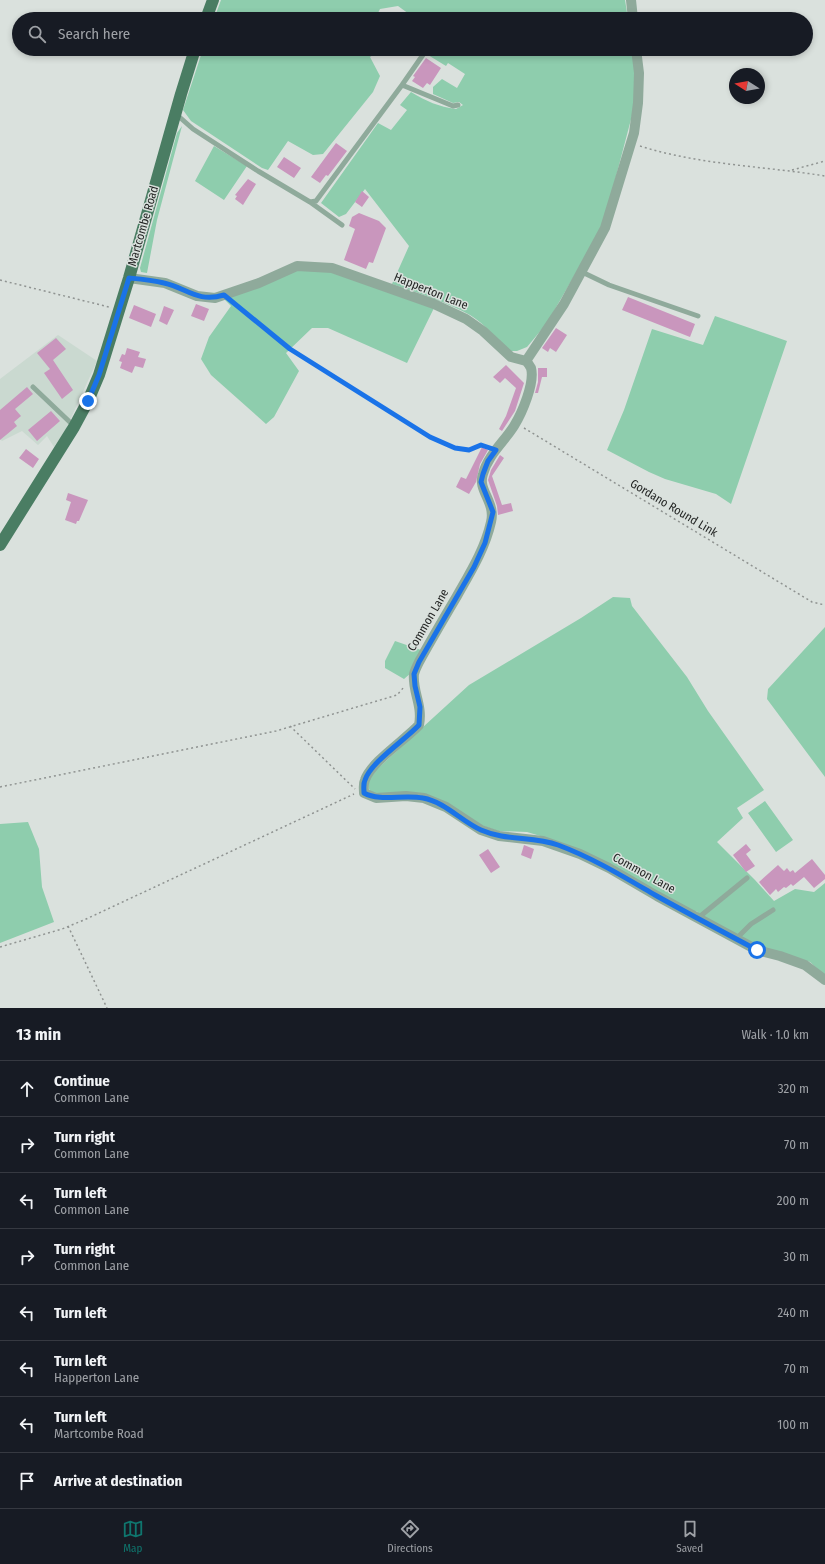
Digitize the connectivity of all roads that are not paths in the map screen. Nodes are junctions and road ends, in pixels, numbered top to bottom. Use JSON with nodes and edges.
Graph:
{"nodes":[{"id":1,"x":212,"y":0,"type":"edge"},
{"id":2,"x":630,"y":0,"type":"edge"},
{"id":3,"x":208,"y":12,"type":"edge"},
{"id":4,"x":632,"y":12,"type":"edge"},
{"id":5,"x":193,"y":56,"type":"edge"},
{"id":6,"x":422,"y":56,"type":"edge"},
{"id":7,"x":637,"y":56,"type":"edge"},
{"id":8,"x":402,"y":85,"type":"junction"},
{"id":9,"x":458,"y":105,"type":"dead end"},
{"id":10,"x":175,"y":113,"type":"junction"},
{"id":11,"x":310,"y":202,"type":"junction"},
{"id":12,"x":342,"y":226,"type":"dead end"},
{"id":13,"x":582,"y":272,"type":"junction"},
{"id":14,"x":129,"y":278,"type":"junction"},
{"id":15,"x":698,"y":316,"type":"dead end"},
{"id":16,"x":526,"y":361,"type":"junction"},
{"id":17,"x":33,"y":387,"type":"dead end"},
{"id":18,"x":74,"y":427,"type":"junction"},
{"id":19,"x":0,"y":545,"type":"edge"},
{"id":20,"x":747,"y":878,"type":"dead end"},
{"id":21,"x":773,"y":910,"type":"dead end"},
{"id":22,"x":698,"y":918,"type":"junction"},
{"id":23,"x":736,"y":939,"type":"junction"},
{"id":24,"x":825,"y":980,"type":"edge"}],
"edges":[{"from":1,"to":3,"type":"main road"},
{"from":2,"to":4,"type":"street"},
{"from":5,"to":10,"type":"main road","name":"Martcombe Road"},
{"from":6,"to":8,"type":"lane"},
{"from":7,"to":13,"type":"street"},
{"from":8,"to":9,"type":"lane"},
{"from":8,"to":11,"type":"lane"},
{"from":10,"to":11,"type":"lane"},
{"from":10,"to":14,"type":"main road","name":"Martcombe Road"},
{"from":11,"to":12,"type":"lane"},
{"from":13,"to":15,"type":"lane"},
{"from":13,"to":16,"type":"street"},
{"from":14,"to":16,"type":"street","name":"Happerton Lane"},
{"from":14,"to":18,"type":"main road","name":"Martcombe Road"},
{"from":16,"to":22,"type":"street","name":"Common Lane"},
{"from":17,"to":18,"type":"lane"},
{"from":18,"to":19,"type":"main road","name":"Martcombe Road"},
{"from":20,"to":22,"type":"lane"},
{"from":21,"to":23,"type":"lane"},
{"from":22,"to":23,"type":"street","name":"Common Lane"},
{"from":23,"to":24,"type":"street","name":"Common Lane"}]}
